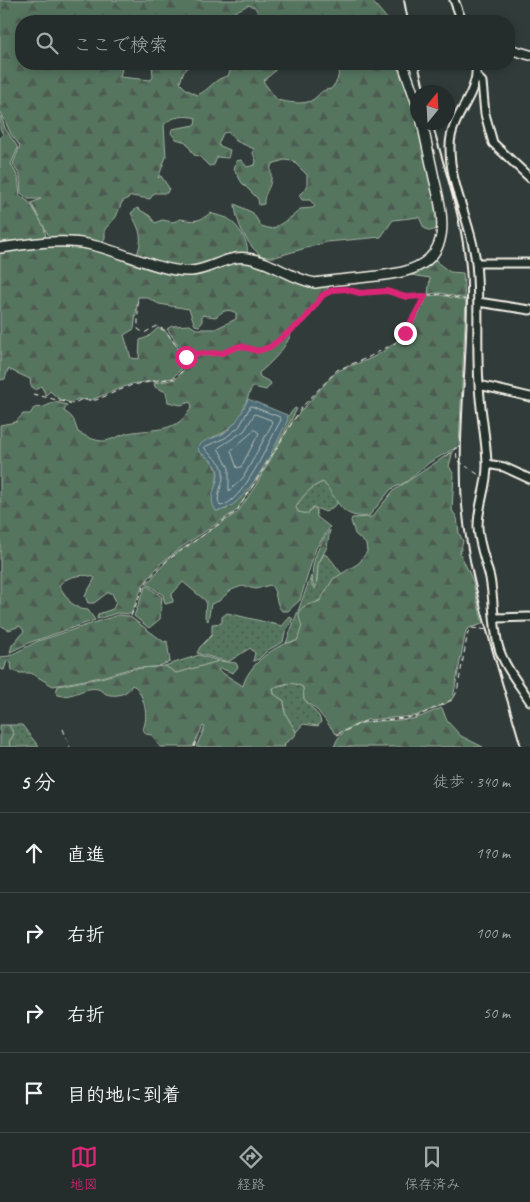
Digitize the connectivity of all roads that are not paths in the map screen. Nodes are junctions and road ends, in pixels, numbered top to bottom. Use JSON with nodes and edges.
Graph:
{"nodes":[{"id":1,"x":454,"y":0,"type":"edge"},
{"id":2,"x":460,"y":15,"type":"edge"},
{"id":3,"x":515,"y":51,"type":"edge"},
{"id":4,"x":530,"y":55,"type":"edge"},
{"id":5,"x":405,"y":70,"type":"edge"},
{"id":6,"x":476,"y":70,"type":"edge"},
{"id":7,"x":477,"y":77,"type":"junction"},
{"id":8,"x":410,"y":85,"type":"edge"},
{"id":9,"x":424,"y":130,"type":"edge"},
{"id":10,"x":530,"y":178,"type":"edge"},
{"id":11,"x":0,"y":248,"type":"edge"},
{"id":12,"x":476,"y":263,"type":"junction"},
{"id":13,"x":530,"y":264,"type":"edge"},
{"id":14,"x":478,"y":302,"type":"junction"},
{"id":15,"x":530,"y":310,"type":"edge"},
{"id":16,"x":479,"y":385,"type":"junction"},
{"id":17,"x":530,"y":397,"type":"edge"},
{"id":18,"x":487,"y":464,"type":"junction"},
{"id":19,"x":530,"y":479,"type":"edge"},
{"id":20,"x":530,"y":616,"type":"edge"},
{"id":21,"x":495,"y":618,"type":"junction"},
{"id":22,"x":530,"y":701,"type":"edge"}],
"edges":[{"from":1,"to":2,"type":"street"},
{"from":3,"to":4,"type":"main road"},
{"from":5,"to":8,"type":"main road"},
{"from":6,"to":7,"type":"street"},
{"from":7,"to":10,"type":"street"},
{"from":7,"to":12,"type":"street"},
{"from":9,"to":11,"type":"main road"},
{"from":12,"to":13,"type":"street"},
{"from":12,"to":14,"type":"street"},
{"from":14,"to":15,"type":"street"},
{"from":14,"to":16,"type":"street"},
{"from":16,"to":17,"type":"street"},
{"from":16,"to":18,"type":"street"},
{"from":18,"to":19,"type":"street"},
{"from":18,"to":21,"type":"street"},
{"from":20,"to":21,"type":"street"},
{"from":21,"to":22,"type":"street"}]}
